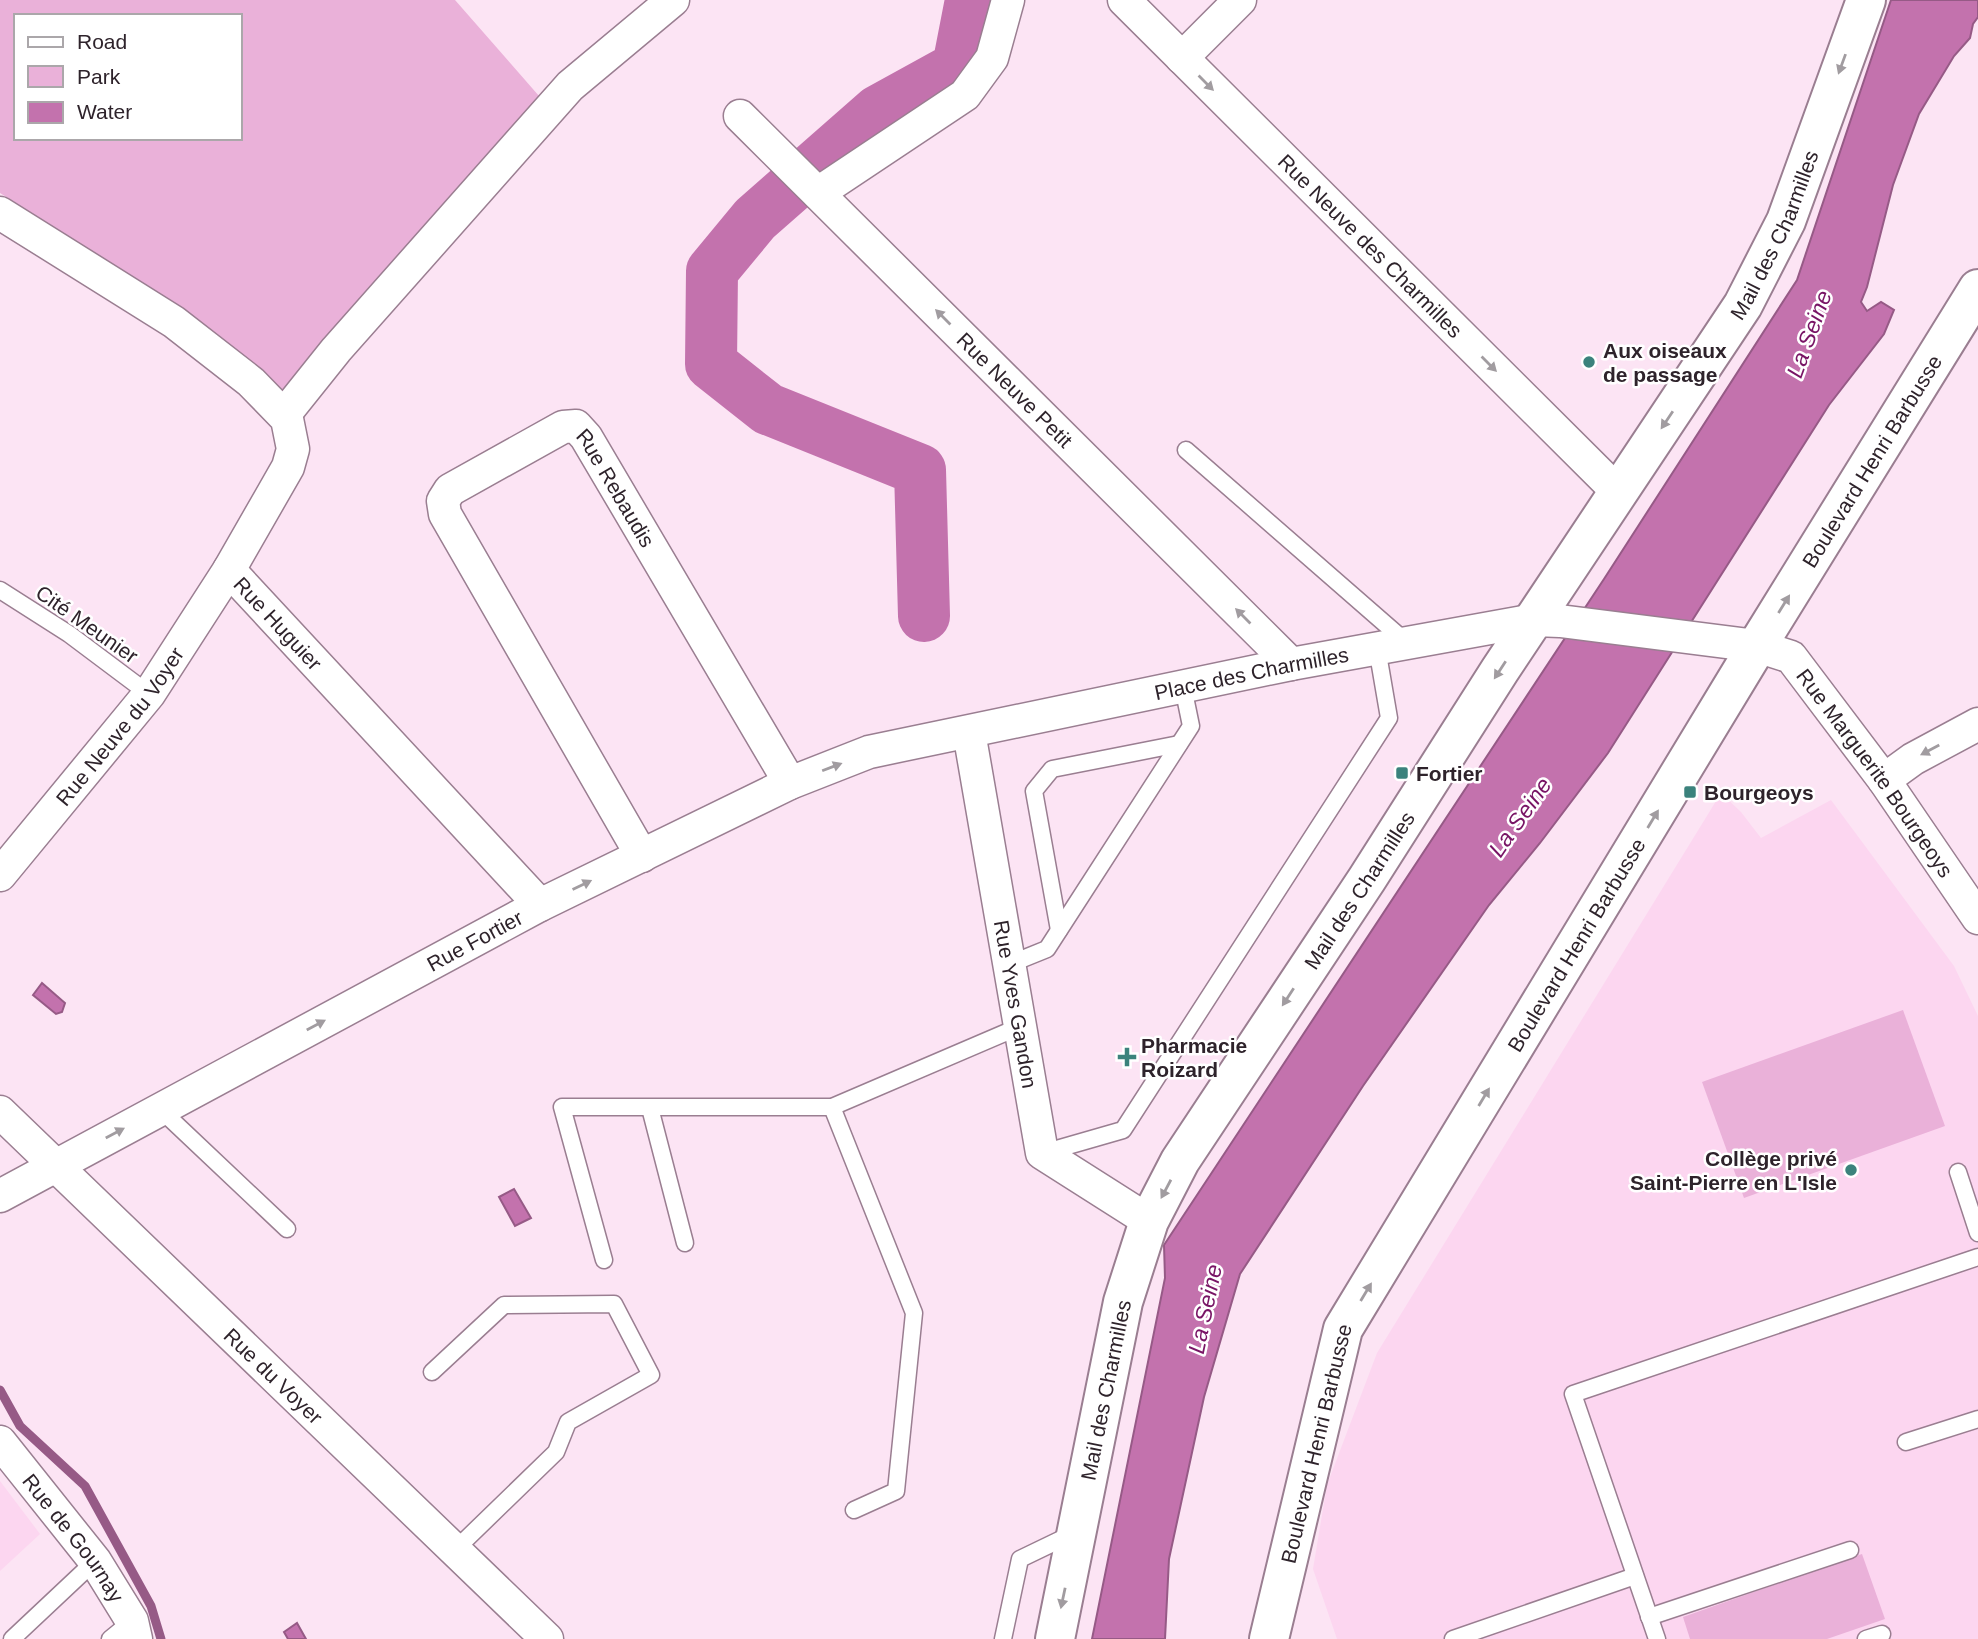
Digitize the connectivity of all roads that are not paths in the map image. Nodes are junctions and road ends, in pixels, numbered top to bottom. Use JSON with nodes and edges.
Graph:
{"nodes":[{"id":1,"x":673,"y":0,"type":"edge"},
{"id":2,"x":1008,"y":0,"type":"edge"},
{"id":3,"x":1124,"y":0,"type":"edge"},
{"id":4,"x":1240,"y":0,"type":"edge"},
{"id":5,"x":1866,"y":0,"type":"edge"},
{"id":6,"x":1182,"y":58,"type":"junction"},
{"id":7,"x":740,"y":116,"type":"dead end"},
{"id":8,"x":807,"y":182,"type":"junction"},
{"id":9,"x":0,"y":213,"type":"edge"},
{"id":10,"x":1978,"y":289,"type":"edge"},
{"id":11,"x":284,"y":415,"type":"junction"},
{"id":12,"x":1186,"y":450,"type":"dead end"},
{"id":13,"x":1618,"y":492,"type":"junction"},
{"id":14,"x":229,"y":570,"type":"junction"},
{"id":15,"x":0,"y":590,"type":"edge"},
{"id":16,"x":1534,"y":620,"type":"junction"},
{"id":17,"x":1581,"y":624,"type":"joint"},
{"id":18,"x":1391,"y":645,"type":"junction"},
{"id":19,"x":1748,"y":645,"type":"junction"},
{"id":20,"x":1291,"y":664,"type":"junction"},
{"id":21,"x":1183,"y":687,"type":"junction"},
{"id":22,"x":149,"y":694,"type":"junction"},
{"id":23,"x":1978,"y":724,"type":"edge"},
{"id":24,"x":969,"y":732,"type":"junction"},
{"id":25,"x":1179,"y":744,"type":"junction"},
{"id":26,"x":1884,"y":780,"type":"junction"},
{"id":27,"x":790,"y":783,"type":"junction"},
{"id":28,"x":642,"y":856,"type":"junction"},
{"id":29,"x":0,"y":874,"type":"edge"},
{"id":30,"x":540,"y":905,"type":"junction"},
{"id":31,"x":1978,"y":918,"type":"edge"},
{"id":32,"x":1059,"y":930,"type":"junction"},
{"id":33,"x":1010,"y":964,"type":"junction"},
{"id":34,"x":1021,"y":1026,"type":"junction"},
{"id":35,"x":832,"y":1107,"type":"junction"},
{"id":36,"x":650,"y":1108,"type":"junction"},
{"id":37,"x":160,"y":1109,"type":"junction"},
{"id":38,"x":0,"y":1112,"type":"edge"},
{"id":39,"x":1042,"y":1153,"type":"junction"},
{"id":40,"x":55,"y":1165,"type":"junction"},
{"id":41,"x":1958,"y":1172,"type":"dead end"},
{"id":42,"x":0,"y":1196,"type":"edge"},
{"id":43,"x":1149,"y":1221,"type":"junction"},
{"id":44,"x":287,"y":1229,"type":"dead end"},
{"id":45,"x":1978,"y":1233,"type":"edge"},
{"id":46,"x":685,"y":1243,"type":"dead end"},
{"id":47,"x":1978,"y":1257,"type":"edge"},
{"id":48,"x":604,"y":1260,"type":"dead end"},
{"id":49,"x":432,"y":1372,"type":"dead end"},
{"id":50,"x":1978,"y":1419,"type":"edge"},
{"id":51,"x":0,"y":1442,"type":"edge"},
{"id":52,"x":1906,"y":1442,"type":"dead end"},
{"id":53,"x":854,"y":1510,"type":"dead end"},
{"id":54,"x":1076,"y":1532,"type":"junction"},
{"id":55,"x":455,"y":1550,"type":"junction"},
{"id":56,"x":1850,"y":1550,"type":"dead end"},
{"id":57,"x":95,"y":1561,"type":"junction"},
{"id":58,"x":1635,"y":1576,"type":"junction"},
{"id":59,"x":1649,"y":1617,"type":"junction"},
{"id":60,"x":126,"y":1633,"type":"edge"},
{"id":61,"x":1882,"y":1634,"type":"dead end"},
{"id":62,"x":12,"y":1639,"type":"edge"},
{"id":63,"x":547,"y":1639,"type":"edge"},
{"id":64,"x":1003,"y":1639,"type":"edge"},
{"id":65,"x":1055,"y":1639,"type":"edge"},
{"id":66,"x":1269,"y":1639,"type":"edge"},
{"id":67,"x":1453,"y":1639,"type":"edge"},
{"id":68,"x":1657,"y":1639,"type":"edge"},
{"id":69,"x":1866,"y":1639,"type":"edge"}],
"edges":[{"from":1,"to":11,"type":"street"},
{"from":2,"to":8,"type":"street"},
{"from":3,"to":6,"type":"street","name":"Rue Neuve des Charmilles"},
{"from":4,"to":6,"type":"street"},
{"from":5,"to":13,"type":"main road","name":"Mail des Charmilles","one_way":true},
{"from":6,"to":13,"type":"street","name":"Rue Neuve des Charmilles","one_way":true},
{"from":7,"to":8,"type":"street","name":"Rue Neuve Petit"},
{"from":20,"to":8,"type":"street","name":"Rue Neuve Petit","one_way":true},
{"from":9,"to":11,"type":"street"},
{"from":19,"to":10,"type":"main road","name":"Boulevard Henri Barbusse","one_way":true},
{"from":11,"to":14,"type":"street","name":"Rue Huguier"},
{"from":12,"to":18,"type":"lane"},
{"from":13,"to":16,"type":"main road","name":"Mail des Charmilles"},
{"from":14,"to":22,"type":"street","name":"Rue Neuve du Voyer"},
{"from":14,"to":30,"type":"street","name":"Rue Huguier"},
{"from":15,"to":22,"type":"lane","name":"Cité Meunier"},
{"from":16,"to":17,"type":"street","name":"Place des Charmilles"},
{"from":16,"to":18,"type":"street","name":"Place des Charmilles"},
{"from":16,"to":43,"type":"main road","name":"Mail des Charmilles","one_way":true},
{"from":17,"to":19,"type":"street","name":"Rue Marguerite Bourgeoys"},
{"from":18,"to":20,"type":"street","name":"Place des Charmilles"},
{"from":18,"to":39,"type":"lane"},
{"from":19,"to":26,"type":"street","name":"Rue Marguerite Bourgeoys"},
{"from":66,"to":19,"type":"main road","name":"Boulevard Henri Barbusse","one_way":true},
{"from":20,"to":21,"type":"street","name":"Place des Charmilles"},
{"from":21,"to":24,"type":"street","name":"Place des Charmilles"},
{"from":21,"to":25,"type":"lane"},
{"from":22,"to":29,"type":"street","name":"Rue Neuve du Voyer"},
{"from":23,"to":26,"type":"street","one_way":true},
{"from":27,"to":24,"type":"street","name":"Rue Fortier","one_way":true},
{"from":24,"to":33,"type":"street","name":"Rue Yves Gandon"},
{"from":25,"to":32,"type":"lane"},
{"from":25,"to":32,"type":"lane"},
{"from":26,"to":31,"type":"street","name":"Rue Marguerite Bourgeoys"},
{"from":27,"to":28,"type":"street","name":"Rue Fortier"},
{"from":27,"to":28,"type":"street","name":"Rue Rebaudis"},
{"from":30,"to":28,"type":"street","name":"Rue Fortier","one_way":true},
{"from":37,"to":30,"type":"street","name":"Rue Fortier","one_way":true},
{"from":32,"to":33,"type":"lane"},
{"from":33,"to":34,"type":"street","name":"Rue Yves Gandon"},
{"from":34,"to":35,"type":"lane"},
{"from":34,"to":39,"type":"street","name":"Rue Yves Gandon"},
{"from":35,"to":36,"type":"lane"},
{"from":35,"to":53,"type":"lane"},
{"from":36,"to":46,"type":"lane"},
{"from":36,"to":48,"type":"lane"},
{"from":40,"to":37,"type":"street","name":"Rue Fortier","one_way":true},
{"from":37,"to":44,"type":"lane"},
{"from":38,"to":40,"type":"street","name":"Rue du Voyer"},
{"from":39,"to":43,"type":"street"},
{"from":40,"to":42,"type":"street","name":"Rue Fortier"},
{"from":40,"to":55,"type":"street","name":"Rue du Voyer"},
{"from":41,"to":45,"type":"lane"},
{"from":43,"to":54,"type":"main road","name":"Mail des Charmilles"},
{"from":47,"to":58,"type":"lane"},
{"from":49,"to":55,"type":"lane"},
{"from":50,"to":52,"type":"lane"},
{"from":51,"to":57,"type":"street","name":"Rue de Gournay"},
{"from":54,"to":64,"type":"lane"},
{"from":54,"to":65,"type":"main road","name":"Mail des Charmilles","one_way":true},
{"from":55,"to":63,"type":"street","name":"Rue du Voyer"},
{"from":56,"to":59,"type":"lane"},
{"from":57,"to":60,"type":"street","name":"Rue de Gournay"},
{"from":57,"to":62,"type":"lane"},
{"from":58,"to":59,"type":"lane"},
{"from":58,"to":67,"type":"lane"},
{"from":59,"to":68,"type":"lane"},
{"from":61,"to":69,"type":"lane"}]}
